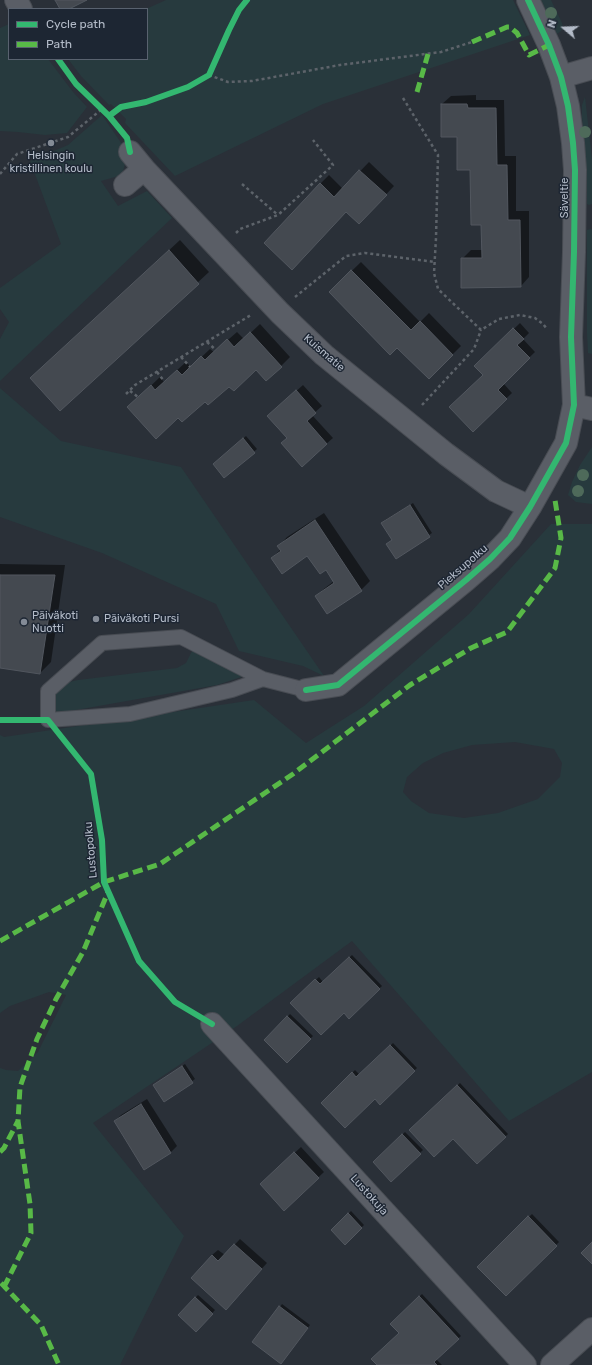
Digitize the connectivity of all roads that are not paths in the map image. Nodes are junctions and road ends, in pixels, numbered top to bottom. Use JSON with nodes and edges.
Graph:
{"nodes":[{"id":1,"x":528,"y":0,"type":"edge"},
{"id":2,"x":592,"y":68,"type":"edge"},
{"id":3,"x":561,"y":77,"type":"junction"},
{"id":4,"x":130,"y":152,"type":"dead end"},
{"id":5,"x":144,"y":169,"type":"junction"},
{"id":6,"x":125,"y":185,"type":"dead end"},
{"id":7,"x":583,"y":407,"type":"edge"},
{"id":8,"x":530,"y":507,"type":"junction"},
{"id":9,"x":262,"y":679,"type":"junction"},
{"id":10,"x":306,"y":690,"type":"joint"},
{"id":11,"x":212,"y":1024,"type":"dead end"},
{"id":12,"x":592,"y":1329,"type":"edge"},
{"id":13,"x":525,"y":1365,"type":"edge"},
{"id":14,"x":552,"y":1365,"type":"edge"}],
"edges":[{"from":1,"to":3,"type":"street","name":"Säveltie"},
{"from":2,"to":3,"type":"street"},
{"from":3,"to":7,"type":"street","name":"Säveltie"},
{"from":4,"to":5,"type":"street","name":"Kuismatie"},
{"from":5,"to":6,"type":"street"},
{"from":5,"to":8,"type":"street","name":"Kuismatie"},
{"from":7,"to":8,"type":"street","name":"Pieksupolku"},
{"from":8,"to":10,"type":"street","name":"Pieksupolku"},
{"from":9,"to":9,"type":"lane"},
{"from":9,"to":10,"type":"lane"},
{"from":11,"to":13,"type":"street","name":"Lustokuja"},
{"from":12,"to":14,"type":"street"}]}
